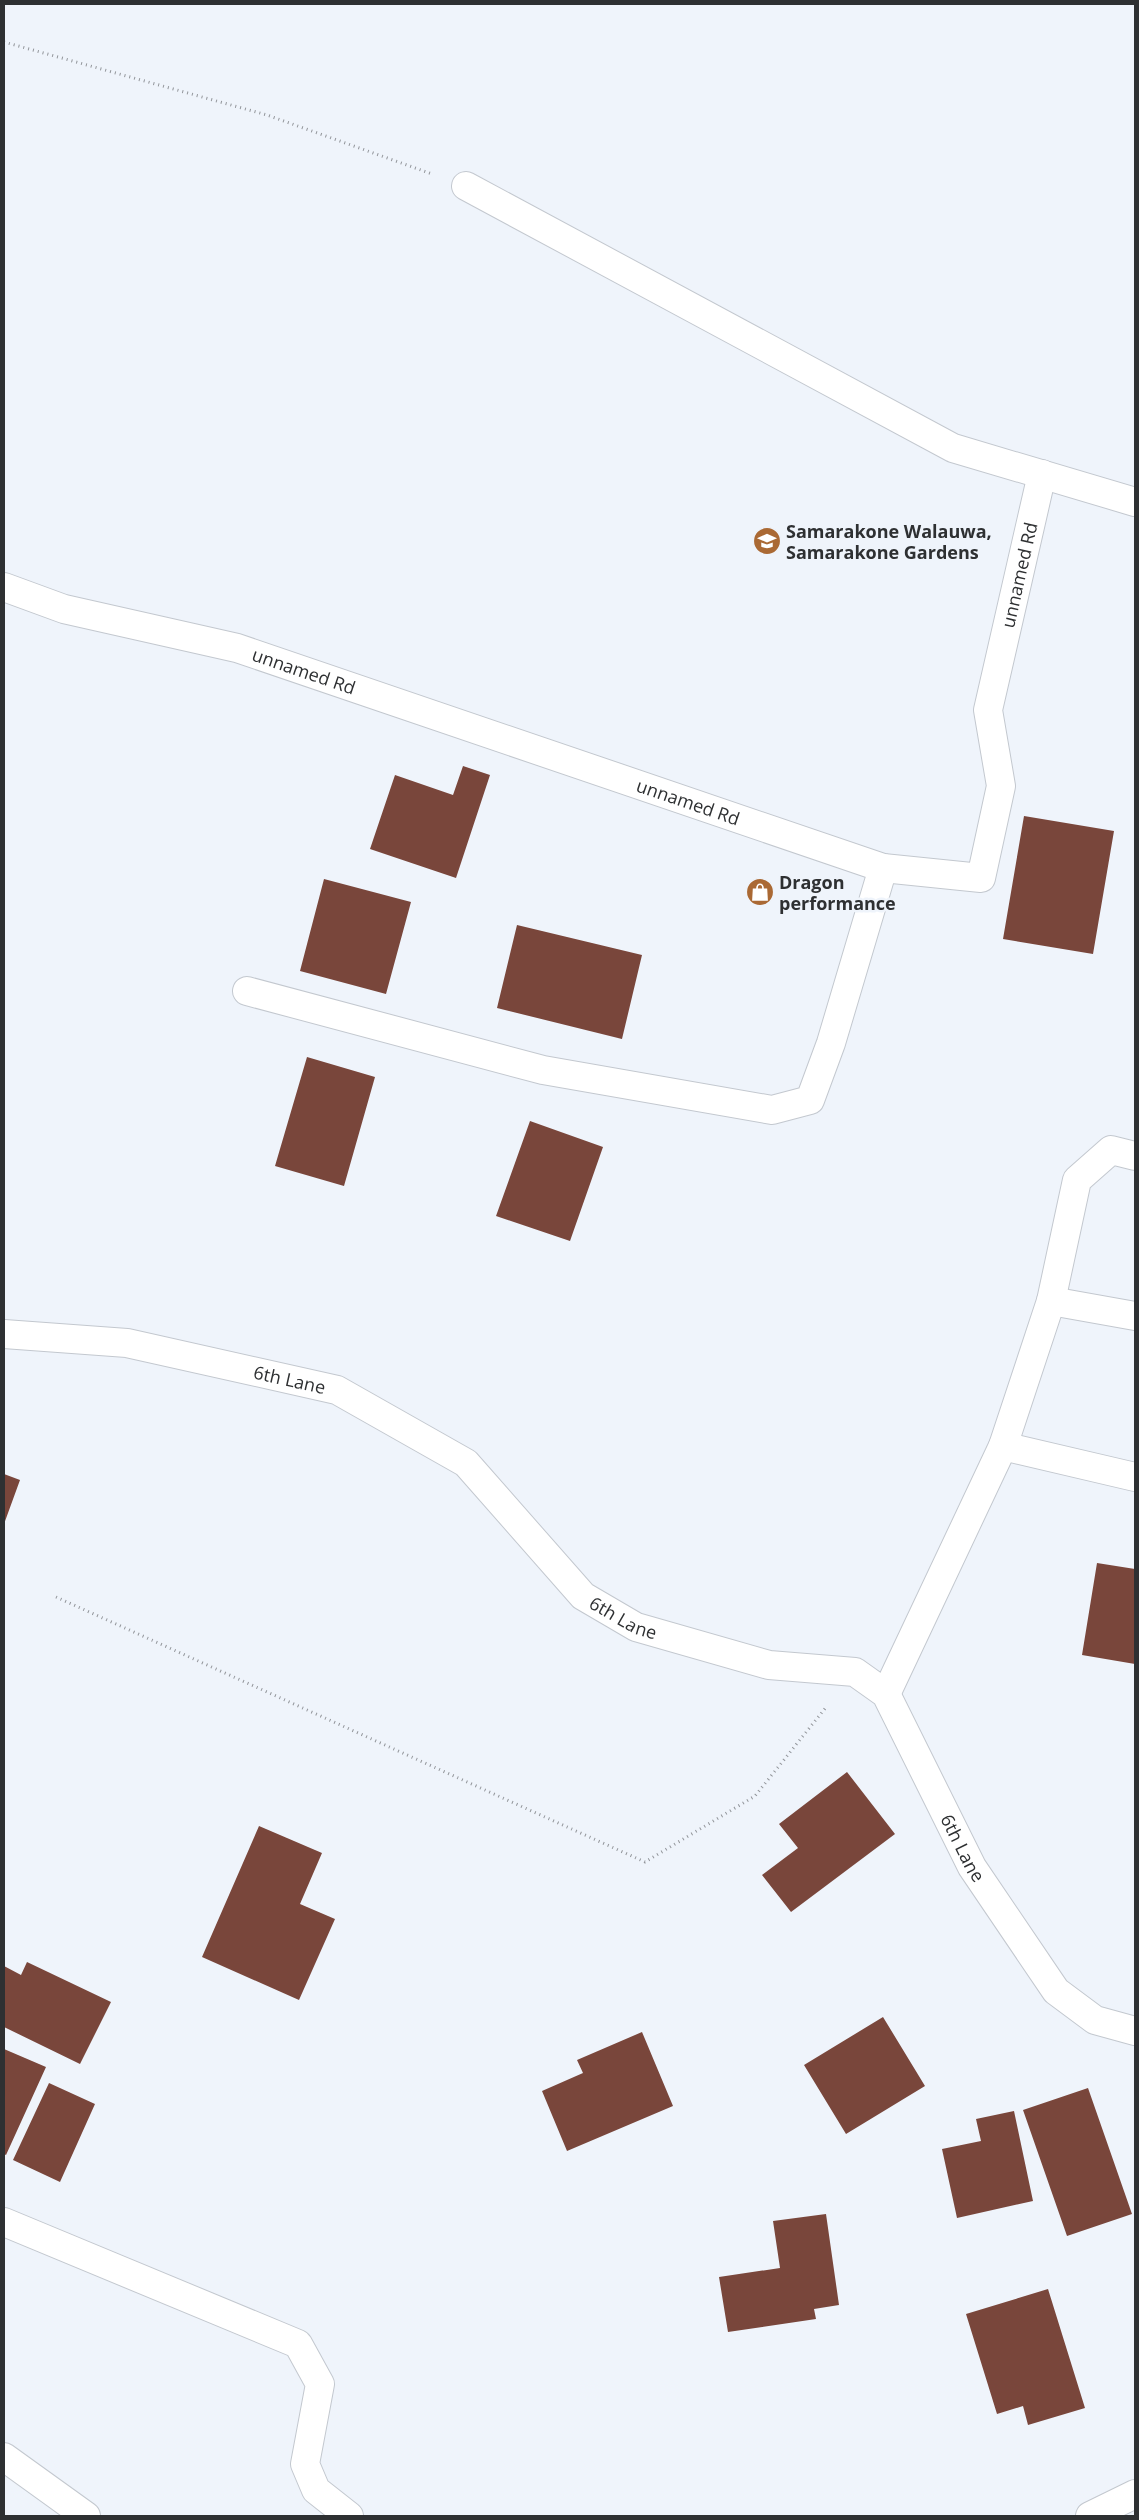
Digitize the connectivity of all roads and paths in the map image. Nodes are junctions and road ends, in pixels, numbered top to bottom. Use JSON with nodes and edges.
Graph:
{"nodes":[{"id":1,"x":4,"y":42,"type":"edge"},
{"id":2,"x":466,"y":186,"type":"joint"},
{"id":3,"x":1042,"y":474,"type":"junction"},
{"id":4,"x":1135,"y":502,"type":"edge"},
{"id":5,"x":4,"y":587,"type":"edge"},
{"id":6,"x":883,"y":868,"type":"junction"},
{"id":7,"x":247,"y":990,"type":"dead end"},
{"id":8,"x":1135,"y":1156,"type":"edge"},
{"id":9,"x":1051,"y":1301,"type":"junction"},
{"id":10,"x":1135,"y":1316,"type":"edge"},
{"id":11,"x":4,"y":1334,"type":"edge"},
{"id":12,"x":1003,"y":1446,"type":"junction"},
{"id":13,"x":1135,"y":1477,"type":"edge"},
{"id":14,"x":56,"y":1597,"type":"dead end"},
{"id":15,"x":855,"y":1672,"type":"junction"},
{"id":16,"x":886,"y":1694,"type":"junction"},
{"id":17,"x":1135,"y":2031,"type":"edge"},
{"id":18,"x":4,"y":2222,"type":"edge"},
{"id":19,"x":4,"y":2457,"type":"edge"},
{"id":20,"x":1135,"y":2494,"type":"edge"},
{"id":21,"x":1101,"y":2514,"type":"edge"},
{"id":22,"x":86,"y":2516,"type":"edge"},
{"id":23,"x":349,"y":2516,"type":"edge"}],
"edges":[{"from":1,"to":2,"type":"path"},
{"from":2,"to":3,"type":"street"},
{"from":3,"to":4,"type":"street"},
{"from":3,"to":6,"type":"street","name":"unnamed Rd"},
{"from":5,"to":6,"type":"street","name":"unnamed Rd"},
{"from":6,"to":7,"type":"street"},
{"from":8,"to":9,"type":"street"},
{"from":9,"to":10,"type":"street"},
{"from":9,"to":12,"type":"street"},
{"from":11,"to":15,"type":"street","name":"6th Lane"},
{"from":12,"to":13,"type":"street"},
{"from":12,"to":16,"type":"street"},
{"from":14,"to":15,"type":"path"},
{"from":15,"to":16,"type":"street","name":"6th Lane"},
{"from":16,"to":17,"type":"street","name":"6th Lane"},
{"from":18,"to":23,"type":"street"},
{"from":19,"to":22,"type":"street"},
{"from":20,"to":21,"type":"street"}]}
